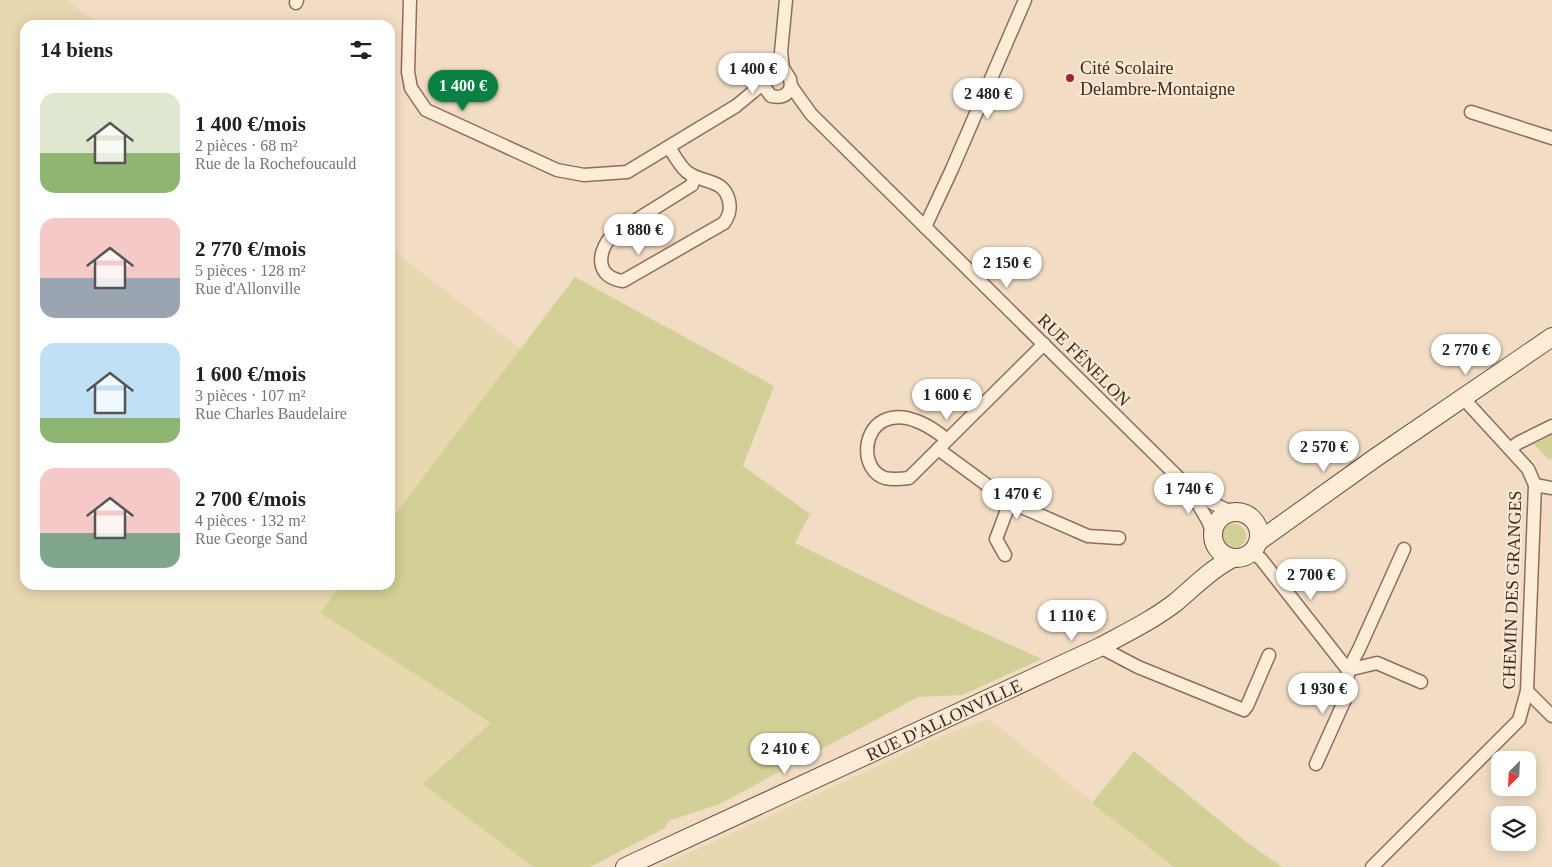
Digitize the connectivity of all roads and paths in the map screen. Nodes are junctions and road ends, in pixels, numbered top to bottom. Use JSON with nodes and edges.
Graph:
{"nodes":[{"id":1,"x":410,"y":0,"type":"edge"},
{"id":2,"x":786,"y":0,"type":"edge"},
{"id":3,"x":1025,"y":0,"type":"edge"},
{"id":4,"x":780,"y":73,"type":"junction"},
{"id":5,"x":764,"y":82,"type":"junction"},
{"id":6,"x":788,"y":91,"type":"junction"},
{"id":7,"x":771,"y":96,"type":"junction"},
{"id":8,"x":746,"y":99,"type":"junction"},
{"id":9,"x":1471,"y":112,"type":"dead end"},
{"id":10,"x":1552,"y":138,"type":"edge"},
{"id":11,"x":669,"y":147,"type":"junction"},
{"id":12,"x":694,"y":177,"type":"junction"},
{"id":13,"x":925,"y":227,"type":"junction"},
{"id":14,"x":1552,"y":337,"type":"edge"},
{"id":15,"x":1044,"y":344,"type":"junction"},
{"id":16,"x":1463,"y":398,"type":"junction"},
{"id":17,"x":1552,"y":426,"type":"edge"},
{"id":18,"x":942,"y":444,"type":"junction"},
{"id":19,"x":1510,"y":450,"type":"junction"},
{"id":20,"x":1535,"y":485,"type":"junction"},
{"id":21,"x":1189,"y":488,"type":"junction"},
{"id":22,"x":1552,"y":488,"type":"edge"},
{"id":23,"x":1318,"y":498,"type":"junction"},
{"id":24,"x":1010,"y":502,"type":"junction"},
{"id":25,"x":1232,"y":512,"type":"junction"},
{"id":26,"x":1251,"y":517,"type":"junction"},
{"id":27,"x":1119,"y":538,"type":"dead end"},
{"id":28,"x":1213,"y":538,"type":"junction"},
{"id":29,"x":1256,"y":547,"type":"junction"},
{"id":30,"x":1404,"y":549,"type":"dead end"},
{"id":31,"x":1005,"y":555,"type":"dead end"},
{"id":32,"x":1231,"y":558,"type":"junction"},
{"id":33,"x":1195,"y":584,"type":"junction"},
{"id":34,"x":1100,"y":647,"type":"junction"},
{"id":35,"x":1269,"y":655,"type":"dead end"},
{"id":36,"x":1348,"y":670,"type":"junction"},
{"id":37,"x":1421,"y":682,"type":"dead end"},
{"id":38,"x":1527,"y":692,"type":"junction"},
{"id":39,"x":1552,"y":716,"type":"edge"},
{"id":40,"x":1316,"y":764,"type":"dead end"},
{"id":41,"x":625,"y":867,"type":"edge"},
{"id":42,"x":1372,"y":867,"type":"edge"}],
"edges":[{"from":1,"to":11,"type":"street"},
{"from":2,"to":4,"type":"street"},
{"from":3,"to":13,"type":"street"},
{"from":4,"to":5,"type":"street"},
{"from":4,"to":6,"type":"street"},
{"from":5,"to":7,"type":"street"},
{"from":5,"to":8,"type":"street"},
{"from":6,"to":7,"type":"street"},
{"from":6,"to":13,"type":"street","name":"RUE FÉNELON"},
{"from":7,"to":8,"type":"street"},
{"from":8,"to":11,"type":"street"},
{"from":9,"to":10,"type":"street"},
{"from":11,"to":12,"type":"street"},
{"from":12,"to":12,"type":"street"},
{"from":13,"to":15,"type":"street","name":"RUE FÉNELON"},
{"from":14,"to":16,"type":"main road"},
{"from":15,"to":18,"type":"street"},
{"from":15,"to":21,"type":"street","name":"RUE FÉNELON"},
{"from":16,"to":19,"type":"street","name":"CHEMIN DES GRANGES"},
{"from":16,"to":23,"type":"main road"},
{"from":17,"to":19,"type":"street"},
{"from":18,"to":18,"type":"street"},
{"from":18,"to":24,"type":"street"},
{"from":19,"to":20,"type":"street","name":"CHEMIN DES GRANGES"},
{"from":20,"to":22,"type":"street"},
{"from":20,"to":38,"type":"street","name":"CHEMIN DES GRANGES"},
{"from":21,"to":25,"type":"street","name":"RUE FÉNELON"},
{"from":21,"to":28,"type":"street","name":"RUE FÉNELON"},
{"from":23,"to":26,"type":"main road"},
{"from":23,"to":29,"type":"main road"},
{"from":24,"to":27,"type":"street"},
{"from":24,"to":31,"type":"street"},
{"from":25,"to":26,"type":"main road"},
{"from":25,"to":28,"type":"main road"},
{"from":26,"to":29,"type":"main road"},
{"from":28,"to":32,"type":"main road"},
{"from":28,"to":33,"type":"main road","name":"RUE D'ALLONVILLE"},
{"from":29,"to":32,"type":"main road"},
{"from":29,"to":36,"type":"street"},
{"from":30,"to":36,"type":"street"},
{"from":32,"to":33,"type":"main road","name":"RUE D'ALLONVILLE"},
{"from":33,"to":34,"type":"main road","name":"RUE D'ALLONVILLE"},
{"from":34,"to":35,"type":"street"},
{"from":34,"to":41,"type":"main road","name":"RUE D'ALLONVILLE"},
{"from":36,"to":37,"type":"street"},
{"from":36,"to":40,"type":"street"},
{"from":38,"to":39,"type":"street"},
{"from":38,"to":42,"type":"street","name":"CHEMIN DES GRANGES"}]}
